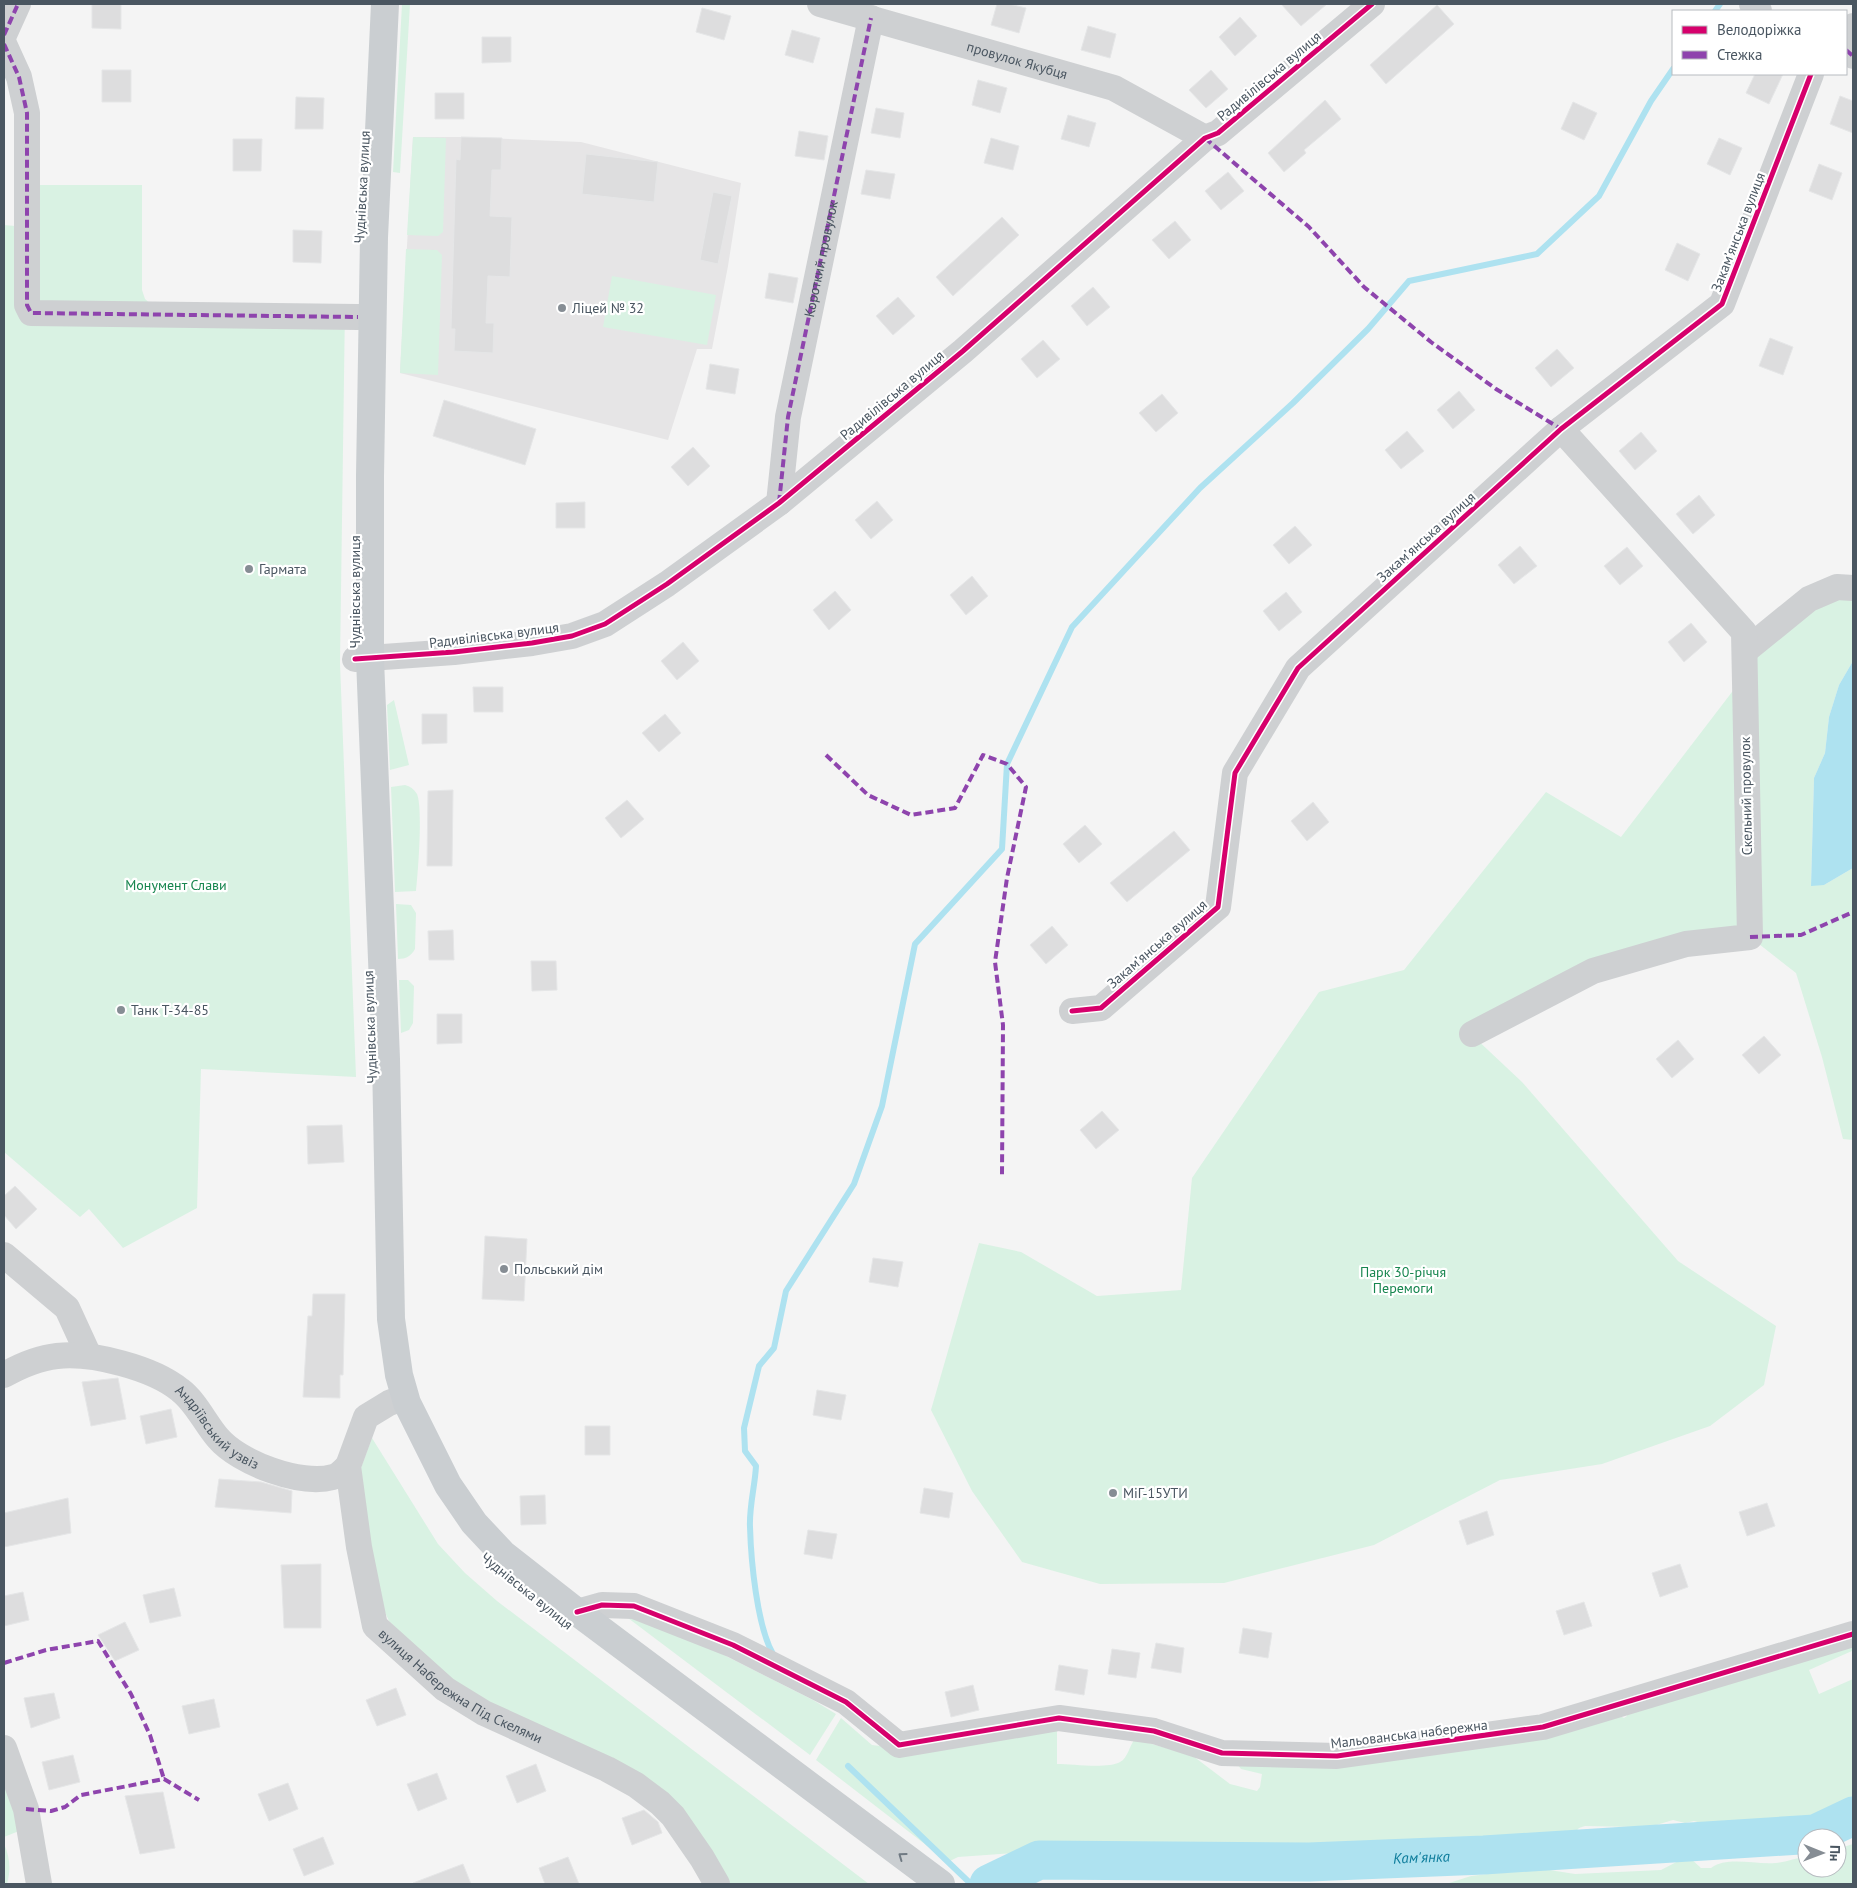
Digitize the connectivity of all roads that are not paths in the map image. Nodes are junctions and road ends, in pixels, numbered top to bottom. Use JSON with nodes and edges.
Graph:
{"nodes":[{"id":1,"x":18,"y":4,"type":"edge"},
{"id":2,"x":372,"y":4,"type":"edge"},
{"id":3,"x":385,"y":4,"type":"edge"},
{"id":4,"x":820,"y":4,"type":"edge"},
{"id":5,"x":1372,"y":4,"type":"edge"},
{"id":6,"x":871,"y":18,"type":"junction"},
{"id":7,"x":4,"y":35,"type":"edge"},
{"id":8,"x":4,"y":44,"type":"edge"},
{"id":9,"x":1811,"y":75,"type":"edge"},
{"id":10,"x":1205,"y":138,"type":"junction"},
{"id":11,"x":358,"y":317,"type":"junction"},
{"id":12,"x":1561,"y":428,"type":"junction"},
{"id":13,"x":779,"y":503,"type":"junction"},
{"id":14,"x":1853,"y":588,"type":"edge"},
{"id":15,"x":1745,"y":651,"type":"junction"},
{"id":16,"x":363,"y":659,"type":"junction"},
{"id":17,"x":1072,"y":1012,"type":"dead end"},
{"id":18,"x":1472,"y":1034,"type":"dead end"},
{"id":19,"x":4,"y":1255,"type":"edge"},
{"id":20,"x":89,"y":1356,"type":"junction"},
{"id":21,"x":4,"y":1375,"type":"edge"},
{"id":22,"x":397,"y":1400,"type":"junction"},
{"id":23,"x":348,"y":1466,"type":"junction"},
{"id":24,"x":577,"y":1612,"type":"junction"},
{"id":25,"x":1853,"y":1634,"type":"edge"},
{"id":26,"x":4,"y":1748,"type":"edge"},
{"id":27,"x":857,"y":1833,"type":"junction"},
{"id":28,"x":39,"y":1884,"type":"edge"},
{"id":29,"x":717,"y":1884,"type":"edge"},
{"id":30,"x":910,"y":1884,"type":"edge"},
{"id":31,"x":941,"y":1884,"type":"edge"}],
"edges":[{"from":1,"to":7,"type":"street"},
{"from":2,"to":11,"type":"main road","name":"Чуднівська вулиця"},
{"from":3,"to":16,"type":"main road","name":"Чуднівська вулиця"},
{"from":4,"to":6,"type":"street","name":"провулок Якубця"},
{"from":5,"to":10,"type":"street","name":"Радивілівська вулиця"},
{"from":6,"to":10,"type":"street","name":"провулок Якубця"},
{"from":6,"to":13,"type":"street","name":"Короткий провулок"},
{"from":8,"to":11,"type":"street"},
{"from":9,"to":12,"type":"street","name":"Закамʼянська вулиця"},
{"from":10,"to":13,"type":"street","name":"Радивілівська вулиця"},
{"from":11,"to":16,"type":"main road","name":"Чуднівська вулиця"},
{"from":12,"to":15,"type":"street","name":"Скельний провулок"},
{"from":12,"to":17,"type":"street","name":"Закамʼянська вулиця"},
{"from":13,"to":16,"type":"street","name":"Радивілівська вулиця"},
{"from":14,"to":15,"type":"street"},
{"from":15,"to":18,"type":"street","name":"Скельний провулок"},
{"from":16,"to":22,"type":"main road","name":"Чуднівська вулиця"},
{"from":19,"to":20,"type":"street"},
{"from":20,"to":21,"type":"street","name":"Андріївський узвіз"},
{"from":20,"to":23,"type":"street","name":"Андріївський узвіз"},
{"from":22,"to":23,"type":"street","name":"вулиця Набережна Під Скелями"},
{"from":22,"to":24,"type":"main road","name":"Чуднівська вулиця"},
{"from":22,"to":27,"type":"main road","name":"Чуднівська вулиця"},
{"from":23,"to":29,"type":"street","name":"вулиця Набережна Під Скелями"},
{"from":24,"to":25,"type":"street","name":"Мальованська набережна"},
{"from":24,"to":27,"type":"main road","name":"Чуднівська вулиця"},
{"from":26,"to":28,"type":"street"},
{"from":27,"to":30,"type":"main road"},
{"from":31,"to":27,"type":"main road","one_way":true}]}
